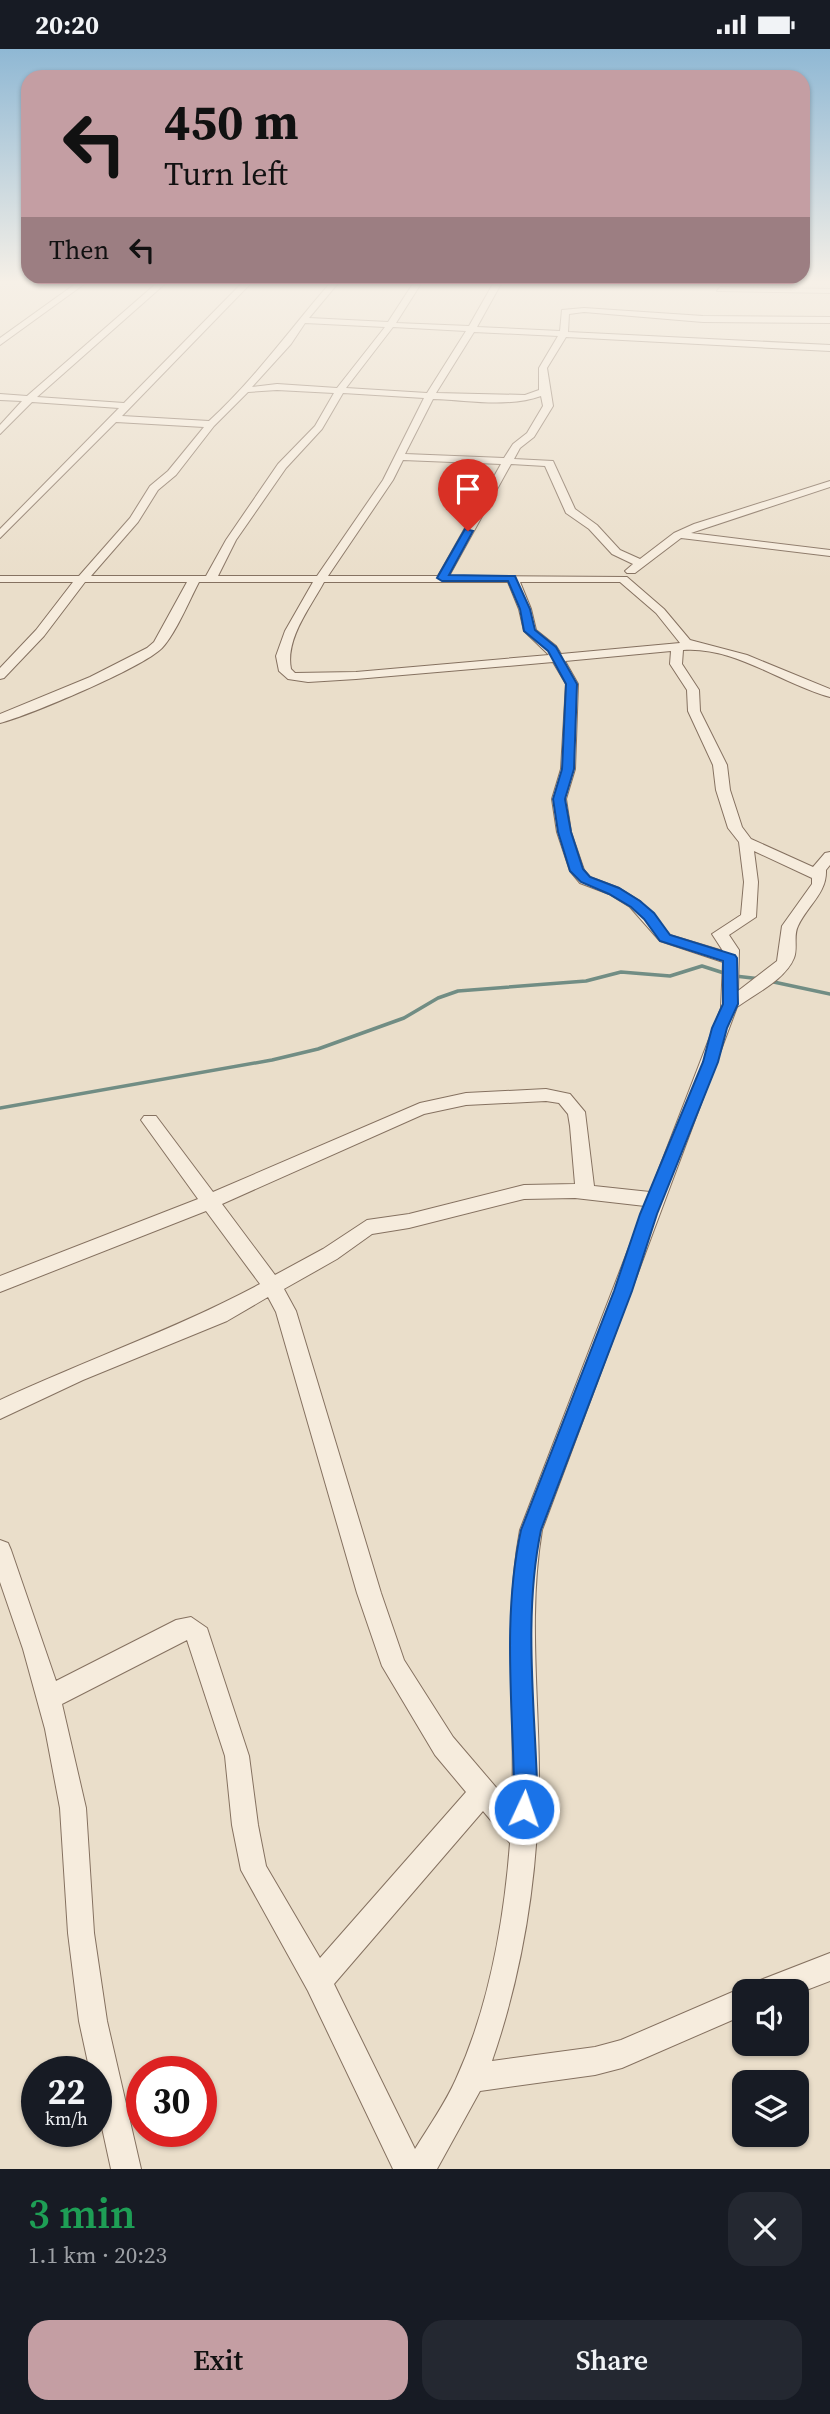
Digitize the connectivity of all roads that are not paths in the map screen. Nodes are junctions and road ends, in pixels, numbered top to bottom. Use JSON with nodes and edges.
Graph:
{"nodes":[{"id":1,"x":50,"y":381,"type":"edge"},
{"id":2,"x":153,"y":381,"type":"edge"},
{"id":3,"x":253,"y":381,"type":"edge"},
{"id":4,"x":348,"y":381,"type":"edge"},
{"id":5,"x":440,"y":381,"type":"edge"},
{"id":6,"x":544,"y":381,"type":"edge"},
{"id":7,"x":245,"y":390,"type":"junction"},
{"id":8,"x":340,"y":391,"type":"junction"},
{"id":9,"x":544,"y":391,"type":"junction"},
{"id":10,"x":0,"y":397,"type":"edge"},
{"id":11,"x":430,"y":397,"type":"junction"},
{"id":12,"x":30,"y":399,"type":"junction"},
{"id":13,"x":129,"y":406,"type":"junction"},
{"id":14,"x":116,"y":419,"type":"junction"},
{"id":15,"x":211,"y":424,"type":"junction"},
{"id":16,"x":0,"y":431,"type":"edge"},
{"id":17,"x":400,"y":457,"type":"junction"},
{"id":18,"x":506,"y":463,"type":"junction"},
{"id":19,"x":830,"y":484,"type":"edge"},
{"id":20,"x":0,"y":535,"type":"edge"},
{"id":21,"x":678,"y":535,"type":"junction"},
{"id":22,"x":830,"y":553,"type":"edge"},
{"id":23,"x":639,"y":563,"type":"junction"},
{"id":24,"x":321,"y":578,"type":"junction"},
{"id":25,"x":442,"y":578,"type":"junction"},
{"id":26,"x":512,"y":578,"type":"junction"},
{"id":27,"x":0,"y":579,"type":"edge"},
{"id":28,"x":82,"y":579,"type":"junction"},
{"id":29,"x":195,"y":579,"type":"junction"},
{"id":30,"x":210,"y":579,"type":"junction"},
{"id":31,"x":623,"y":579,"type":"junction"},
{"id":32,"x":693,"y":646,"type":"junction"},
{"id":33,"x":677,"y":647,"type":"junction"},
{"id":34,"x":557,"y":656,"type":"junction"},
{"id":35,"x":0,"y":675,"type":"edge"},
{"id":36,"x":830,"y":693,"type":"edge"},
{"id":37,"x":0,"y":719,"type":"edge"},
{"id":38,"x":746,"y":842,"type":"junction"},
{"id":39,"x":830,"y":856,"type":"edge"},
{"id":40,"x":820,"y":876,"type":"junction"},
{"id":41,"x":730,"y":958,"type":"junction"},
{"id":42,"x":730,"y":1004,"type":"junction"},
{"id":43,"x":150,"y":1120,"type":"dead end"},
{"id":44,"x":584,"y":1192,"type":"junction"},
{"id":45,"x":655,"y":1200,"type":"junction"},
{"id":46,"x":208,"y":1202,"type":"junction"},
{"id":47,"x":0,"y":1284,"type":"edge"},
{"id":48,"x":272,"y":1286,"type":"junction"},
{"id":49,"x":0,"y":1411,"type":"edge"},
{"id":50,"x":0,"y":1550,"type":"edge"},
{"id":51,"x":49,"y":1698,"type":"junction"},
{"id":52,"x":484,"y":1792,"type":"junction"},
{"id":53,"x":522,"y":1837,"type":"junction"},
{"id":54,"x":830,"y":1967,"type":"edge"},
{"id":55,"x":799,"y":1979,"type":"edge"},
{"id":56,"x":318,"y":1981,"type":"junction"},
{"id":57,"x":732,"y":2006,"type":"edge"},
{"id":58,"x":471,"y":2078,"type":"junction"},
{"id":59,"x":126,"y":2169,"type":"edge"},
{"id":60,"x":409,"y":2169,"type":"edge"},
{"id":61,"x":420,"y":2169,"type":"edge"}],
"edges":[{"from":1,"to":12,"type":"street"},
{"from":2,"to":13,"type":"street"},
{"from":3,"to":7,"type":"street"},
{"from":4,"to":8,"type":"street"},
{"from":5,"to":11,"type":"street"},
{"from":6,"to":9,"type":"street"},
{"from":7,"to":8,"type":"street"},
{"from":7,"to":15,"type":"street"},
{"from":8,"to":11,"type":"street"},
{"from":8,"to":30,"type":"street"},
{"from":9,"to":11,"type":"street"},
{"from":9,"to":18,"type":"street"},
{"from":10,"to":12,"type":"street"},
{"from":11,"to":17,"type":"street"},
{"from":12,"to":13,"type":"street"},
{"from":12,"to":16,"type":"street"},
{"from":13,"to":14,"type":"street"},
{"from":14,"to":15,"type":"street"},
{"from":14,"to":20,"type":"street"},
{"from":15,"to":28,"type":"street"},
{"from":17,"to":18,"type":"street"},
{"from":17,"to":24,"type":"street"},
{"from":18,"to":23,"type":"street"},
{"from":18,"to":25,"type":"street"},
{"from":19,"to":21,"type":"street"},
{"from":21,"to":22,"type":"street"},
{"from":21,"to":23,"type":"street"},
{"from":23,"to":31,"type":"street"},
{"from":24,"to":25,"type":"street"},
{"from":24,"to":30,"type":"street"},
{"from":24,"to":34,"type":"street"},
{"from":25,"to":26,"type":"street"},
{"from":26,"to":31,"type":"street"},
{"from":26,"to":34,"type":"street"},
{"from":27,"to":28,"type":"street"},
{"from":28,"to":29,"type":"street"},
{"from":28,"to":35,"type":"street"},
{"from":29,"to":30,"type":"street"},
{"from":29,"to":37,"type":"street"},
{"from":31,"to":32,"type":"street"},
{"from":32,"to":33,"type":"street"},
{"from":32,"to":36,"type":"street"},
{"from":33,"to":34,"type":"street"},
{"from":33,"to":38,"type":"street"},
{"from":34,"to":41,"type":"street"},
{"from":38,"to":40,"type":"street"},
{"from":38,"to":41,"type":"street"},
{"from":39,"to":40,"type":"street"},
{"from":40,"to":42,"type":"street"},
{"from":41,"to":42,"type":"street"},
{"from":42,"to":45,"type":"street"},
{"from":43,"to":46,"type":"street"},
{"from":44,"to":45,"type":"street"},
{"from":44,"to":46,"type":"street"},
{"from":44,"to":48,"type":"street"},
{"from":45,"to":53,"type":"street"},
{"from":46,"to":47,"type":"street"},
{"from":46,"to":48,"type":"street"},
{"from":48,"to":49,"type":"street"},
{"from":48,"to":52,"type":"street"},
{"from":50,"to":51,"type":"street"},
{"from":51,"to":56,"type":"street"},
{"from":51,"to":59,"type":"street"},
{"from":52,"to":53,"type":"street"},
{"from":52,"to":56,"type":"street"},
{"from":53,"to":58,"type":"street"},
{"from":54,"to":55,"type":"street"},
{"from":56,"to":60,"type":"street"},
{"from":57,"to":58,"type":"street"},
{"from":58,"to":61,"type":"street"}]}
